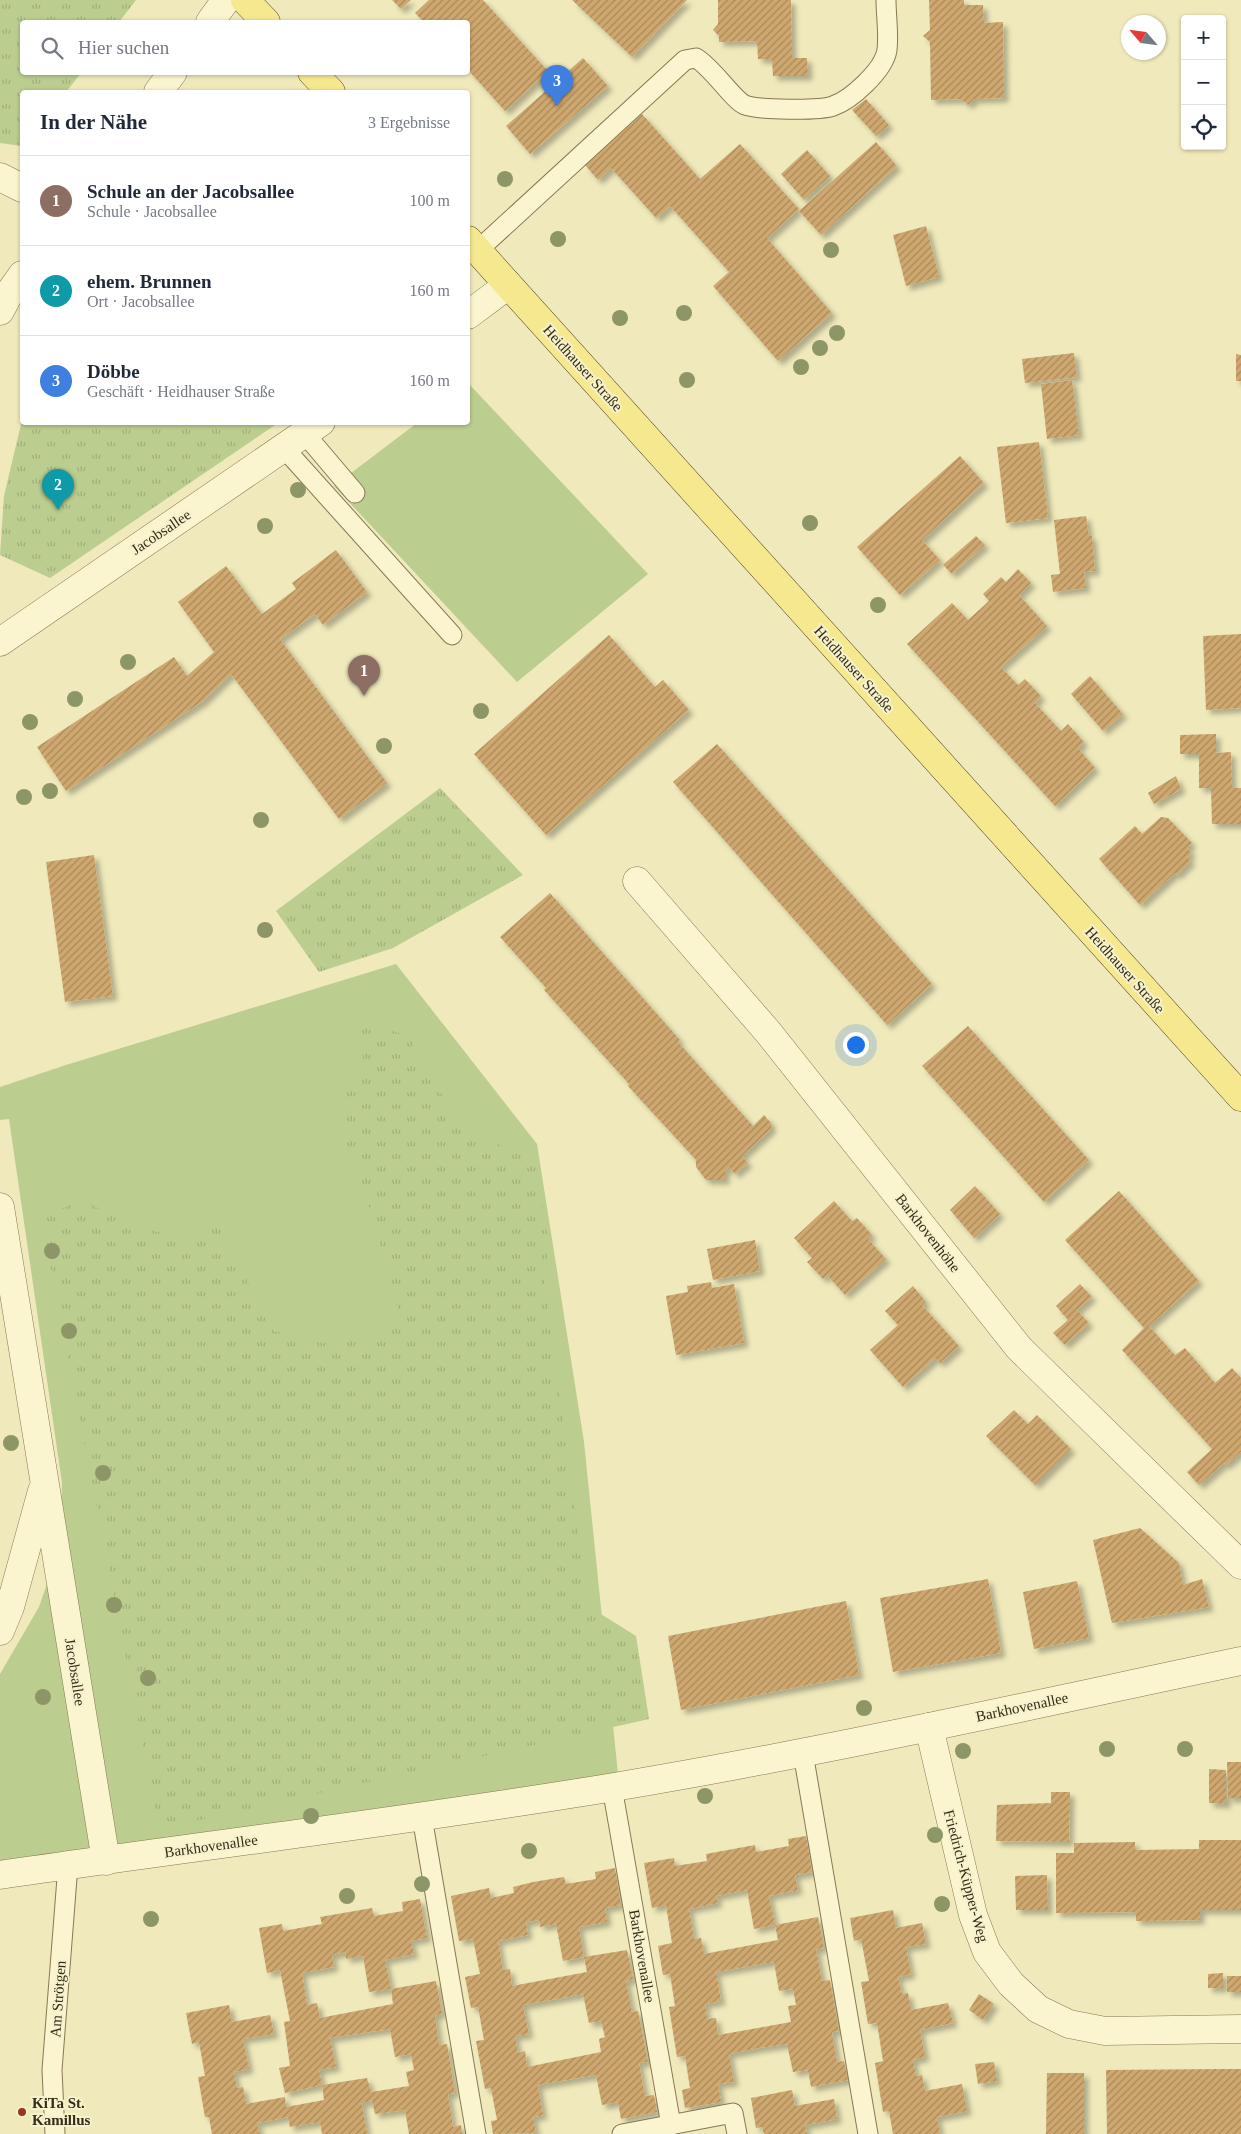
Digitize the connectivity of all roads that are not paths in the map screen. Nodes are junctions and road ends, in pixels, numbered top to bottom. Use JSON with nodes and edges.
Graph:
{"nodes":[{"id":1,"x":226,"y":0,"type":"edge"},
{"id":2,"x":245,"y":0,"type":"edge"},
{"id":3,"x":886,"y":0,"type":"edge"},
{"id":4,"x":211,"y":20,"type":"edge"},
{"id":5,"x":264,"y":20,"type":"edge"},
{"id":6,"x":171,"y":75,"type":"edge"},
{"id":7,"x":315,"y":75,"type":"edge"},
{"id":8,"x":160,"y":90,"type":"edge"},
{"id":9,"x":329,"y":90,"type":"edge"},
{"id":10,"x":0,"y":177,"type":"edge"},
{"id":11,"x":20,"y":187,"type":"edge"},
{"id":12,"x":472,"y":245,"type":"edge"},
{"id":13,"x":20,"y":278,"type":"edge"},
{"id":14,"x":508,"y":286,"type":"junction"},
{"id":15,"x":0,"y":311,"type":"edge"},
{"id":16,"x":470,"y":314,"type":"edge"},
{"id":17,"x":303,"y":435,"type":"edge"},
{"id":18,"x":355,"y":493,"type":"dead end"},
{"id":19,"x":452,"y":635,"type":"dead end"},
{"id":20,"x":0,"y":642,"type":"edge"},
{"id":21,"x":637,"y":881,"type":"dead end"},
{"id":22,"x":1241,"y":1097,"type":"edge"},
{"id":23,"x":0,"y":1207,"type":"edge"},
{"id":24,"x":45,"y":1482,"type":"junction"},
{"id":25,"x":1241,"y":1565,"type":"edge"},
{"id":26,"x":0,"y":1631,"type":"edge"},
{"id":27,"x":1241,"y":1661,"type":"edge"},
{"id":28,"x":929,"y":1727,"type":"junction"},
{"id":29,"x":803,"y":1753,"type":"junction"},
{"id":30,"x":612,"y":1787,"type":"junction"},
{"id":31,"x":422,"y":1817,"type":"junction"},
{"id":32,"x":106,"y":1861,"type":"junction"},
{"id":33,"x":68,"y":1865,"type":"junction"},
{"id":34,"x":0,"y":1875,"type":"edge"},
{"id":35,"x":1241,"y":2029,"type":"edge"},
{"id":36,"x":671,"y":2125,"type":"junction"},
{"id":37,"x":55,"y":2134,"type":"edge"},
{"id":38,"x":476,"y":2134,"type":"edge"},
{"id":39,"x":622,"y":2134,"type":"edge"},
{"id":40,"x":736,"y":2134,"type":"edge"},
{"id":41,"x":868,"y":2134,"type":"edge"}],
"edges":[{"from":1,"to":4,"type":"street"},
{"from":2,"to":5,"type":"main road"},
{"from":3,"to":12,"type":"lane"},
{"from":6,"to":8,"type":"street"},
{"from":7,"to":9,"type":"main road"},
{"from":10,"to":11,"type":"street"},
{"from":12,"to":14,"type":"main road","name":"Heidhauser Straße"},
{"from":13,"to":15,"type":"street"},
{"from":14,"to":16,"type":"street"},
{"from":14,"to":22,"type":"main road","name":"Heidhauser Straße"},
{"from":17,"to":18,"type":"lane"},
{"from":17,"to":19,"type":"lane"},
{"from":17,"to":20,"type":"street","name":"Jacobsallee"},
{"from":21,"to":25,"type":"street","name":"Barkhovenhöhe"},
{"from":23,"to":24,"type":"street","name":"Jacobsallee"},
{"from":24,"to":26,"type":"street","name":"Jacobsallee"},
{"from":24,"to":32,"type":"street","name":"Jacobsallee"},
{"from":27,"to":28,"type":"street","name":"Barkhovenallee"},
{"from":28,"to":29,"type":"street","name":"Barkhovenallee"},
{"from":28,"to":35,"type":"street","name":"Friedrich-Küpper-Weg"},
{"from":29,"to":30,"type":"street","name":"Barkhovenallee"},
{"from":29,"to":41,"type":"lane"},
{"from":30,"to":31,"type":"street","name":"Barkhovenallee"},
{"from":30,"to":36,"type":"lane","name":"Barkhovenallee"},
{"from":31,"to":32,"type":"street","name":"Barkhovenallee"},
{"from":31,"to":38,"type":"lane"},
{"from":32,"to":33,"type":"street","name":"Barkhovenallee"},
{"from":33,"to":34,"type":"street","name":"Barkhovenallee"},
{"from":33,"to":37,"type":"lane","name":"Am Strötgen"},
{"from":36,"to":39,"type":"lane"},
{"from":36,"to":40,"type":"lane"}]}
